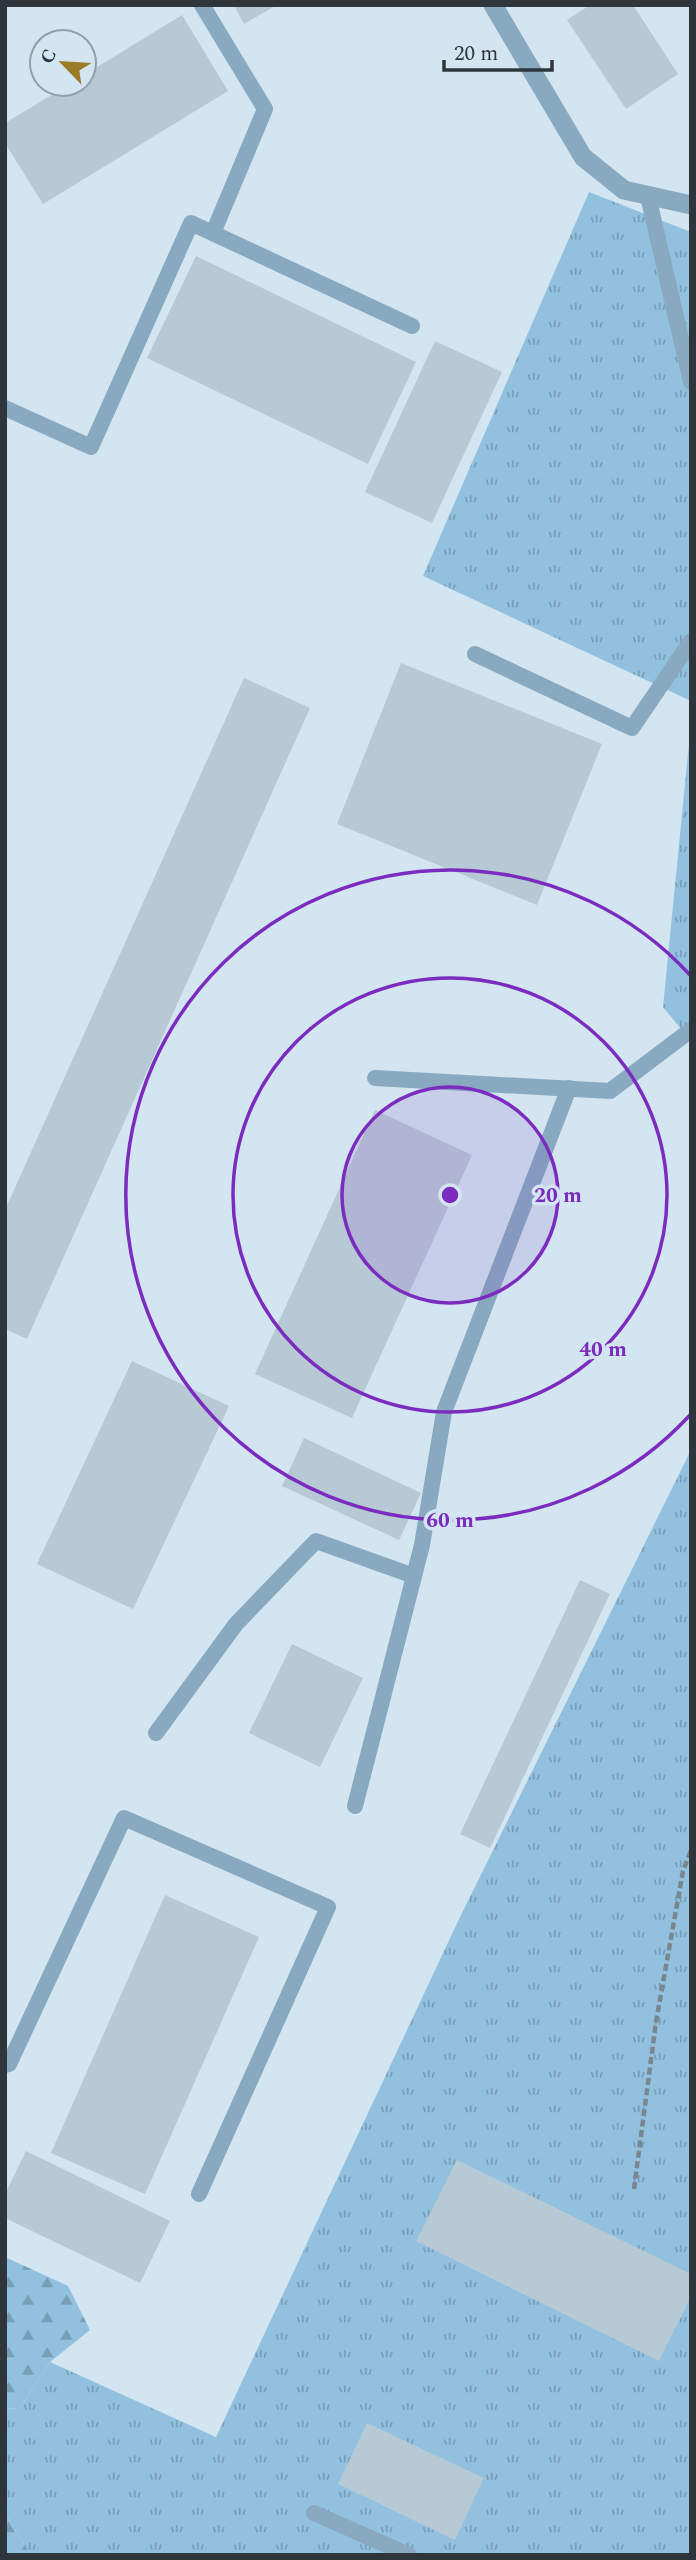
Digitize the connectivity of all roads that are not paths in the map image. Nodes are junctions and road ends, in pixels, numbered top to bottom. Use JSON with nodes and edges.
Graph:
{"nodes":[{"id":1,"x":202,"y":5,"type":"edge"},
{"id":2,"x":493,"y":5,"type":"edge"},
{"id":3,"x":648,"y":195,"type":"junction"},
{"id":4,"x":691,"y":205,"type":"edge"},
{"id":5,"x":213,"y":233,"type":"junction"},
{"id":6,"x":412,"y":326,"type":"dead end"},
{"id":7,"x":691,"y":382,"type":"edge"},
{"id":8,"x":5,"y":408,"type":"edge"},
{"id":9,"x":691,"y":641,"type":"edge"},
{"id":10,"x":475,"y":653,"type":"dead end"},
{"id":11,"x":691,"y":1030,"type":"edge"},
{"id":12,"x":375,"y":1078,"type":"dead end"},
{"id":13,"x":569,"y":1088,"type":"junction"},
{"id":14,"x":414,"y":1576,"type":"junction"},
{"id":15,"x":156,"y":1733,"type":"dead end"},
{"id":16,"x":355,"y":1806,"type":"dead end"},
{"id":17,"x":5,"y":2065,"type":"edge"},
{"id":18,"x":199,"y":2194,"type":"dead end"},
{"id":19,"x":314,"y":2513,"type":"dead end"},
{"id":20,"x":409,"y":2555,"type":"edge"}],
"edges":[{"from":1,"to":5,"type":"lane"},
{"from":2,"to":3,"type":"street"},
{"from":3,"to":4,"type":"street"},
{"from":3,"to":7,"type":"lane"},
{"from":5,"to":6,"type":"lane"},
{"from":5,"to":8,"type":"lane"},
{"from":9,"to":10,"type":"lane"},
{"from":11,"to":13,"type":"lane"},
{"from":12,"to":13,"type":"lane"},
{"from":13,"to":14,"type":"lane"},
{"from":14,"to":15,"type":"lane"},
{"from":14,"to":16,"type":"lane"},
{"from":17,"to":18,"type":"lane"},
{"from":19,"to":20,"type":"lane"}]}
